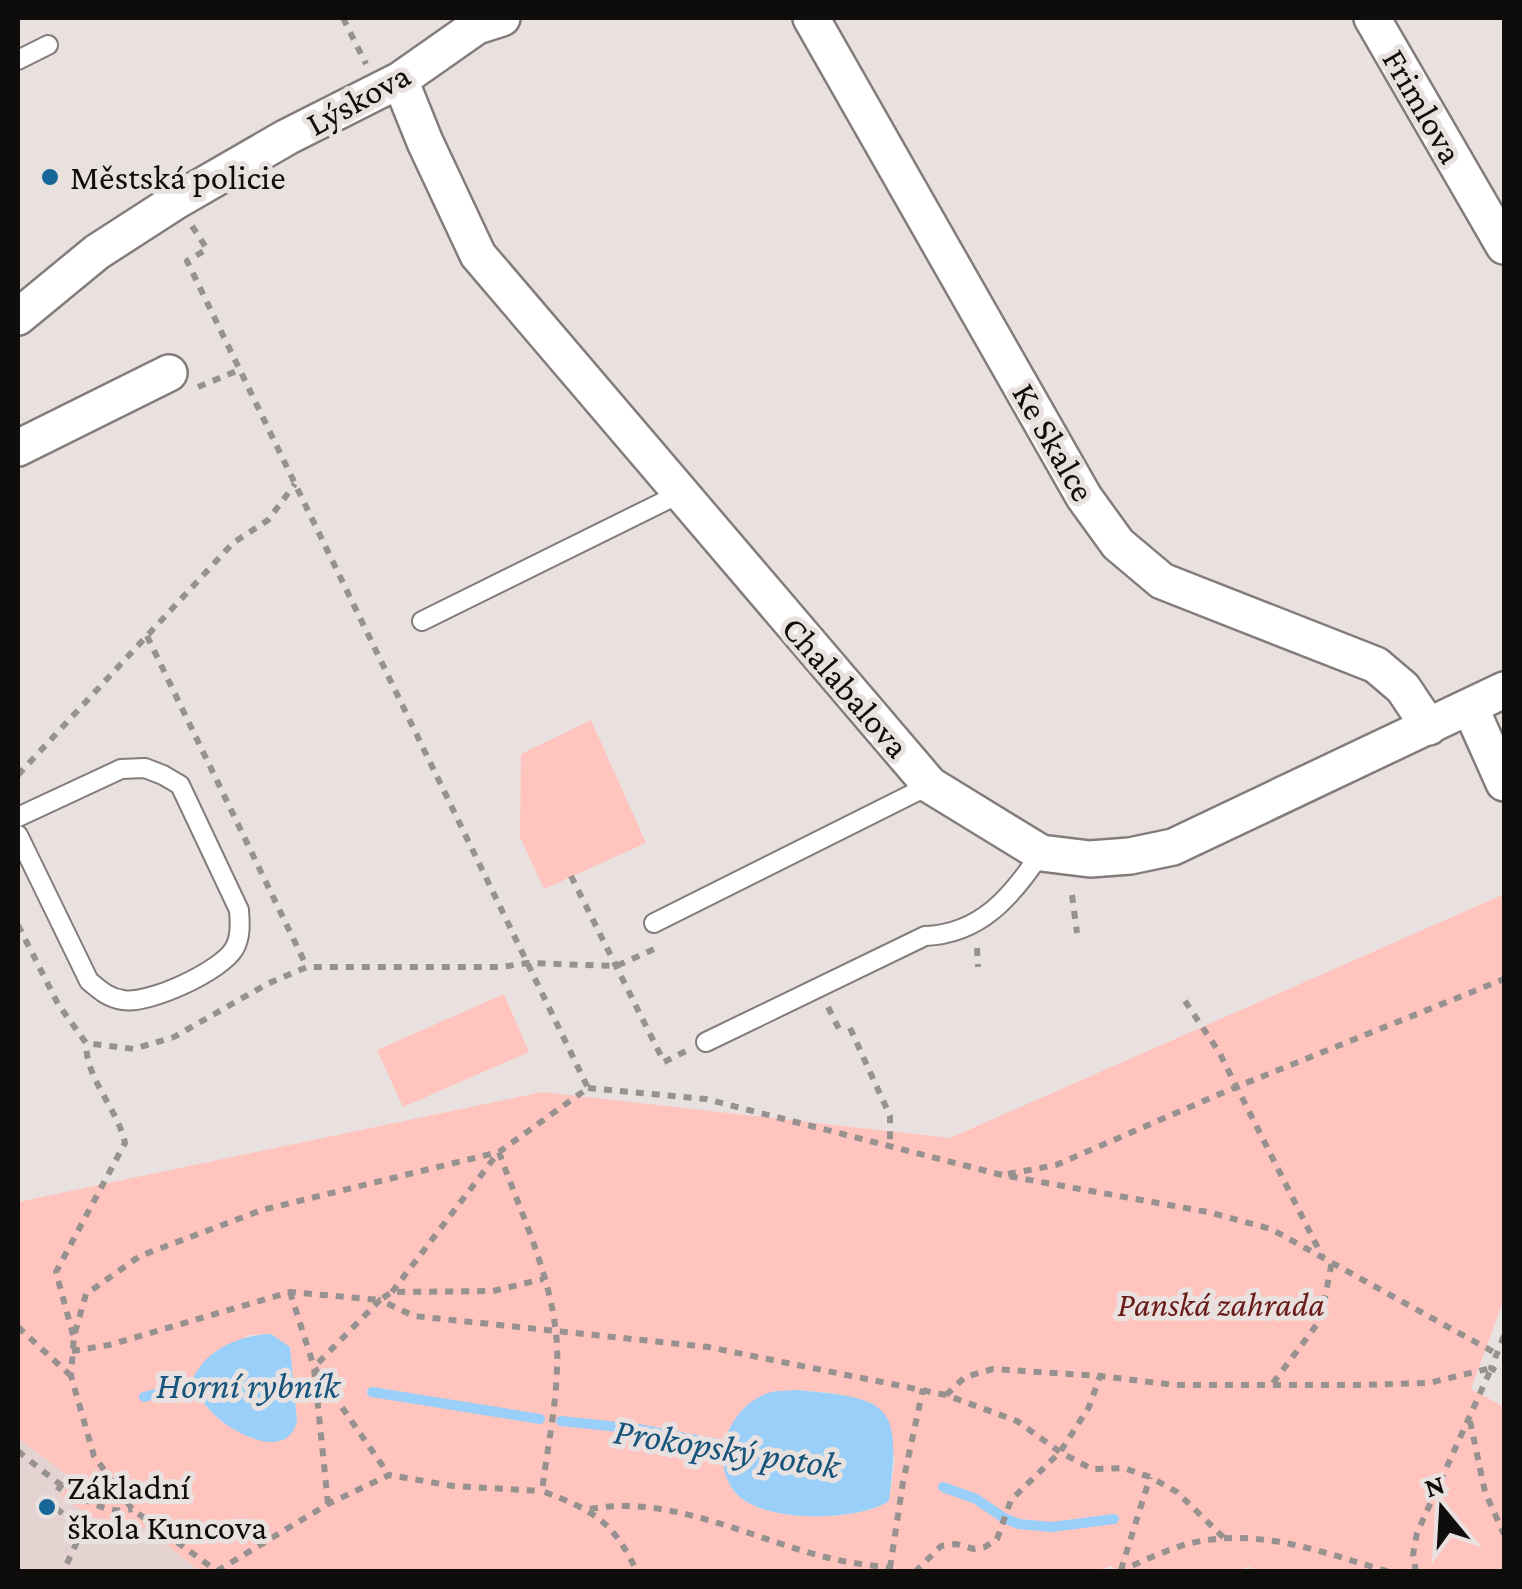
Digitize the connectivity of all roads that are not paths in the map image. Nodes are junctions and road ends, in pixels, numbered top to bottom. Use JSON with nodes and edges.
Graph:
{"nodes":[{"id":1,"x":502,"y":18,"type":"edge"},
{"id":2,"x":811,"y":18,"type":"edge"},
{"id":3,"x":1372,"y":18,"type":"edge"},
{"id":4,"x":48,"y":45,"type":"dead end"},
{"id":5,"x":18,"y":60,"type":"edge"},
{"id":6,"x":400,"y":80,"type":"junction"},
{"id":7,"x":1504,"y":246,"type":"edge"},
{"id":8,"x":18,"y":317,"type":"edge"},
{"id":9,"x":169,"y":373,"type":"dead end"},
{"id":10,"x":18,"y":448,"type":"edge"},
{"id":11,"x":679,"y":494,"type":"junction"},
{"id":12,"x":422,"y":620,"type":"dead end"},
{"id":13,"x":1504,"y":690,"type":"edge"},
{"id":14,"x":1470,"y":707,"type":"junction"},
{"id":15,"x":1429,"y":727,"type":"junction"},
{"id":16,"x":1504,"y":783,"type":"edge"},
{"id":17,"x":930,"y":785,"type":"junction"},
{"id":18,"x":18,"y":817,"type":"edge"},
{"id":19,"x":18,"y":835,"type":"edge"},
{"id":20,"x":1041,"y":853,"type":"junction"},
{"id":21,"x":654,"y":923,"type":"road end"},
{"id":22,"x":706,"y":1042,"type":"road end"}],
"edges":[{"from":1,"to":6,"type":"street","name":"Lýskova"},
{"from":2,"to":15,"type":"street","name":"Ke Skalce"},
{"from":3,"to":7,"type":"street","name":"Frimlova"},
{"from":4,"to":5,"type":"lane"},
{"from":6,"to":8,"type":"street","name":"Lýskova"},
{"from":6,"to":11,"type":"street","name":"Chalabalova"},
{"from":9,"to":10,"type":"street"},
{"from":11,"to":12,"type":"lane"},
{"from":11,"to":17,"type":"street","name":"Chalabalova"},
{"from":13,"to":14,"type":"street","name":"Chalabalova"},
{"from":14,"to":15,"type":"street","name":"Chalabalova"},
{"from":14,"to":16,"type":"street"},
{"from":15,"to":20,"type":"street","name":"Chalabalova"},
{"from":17,"to":20,"type":"street","name":"Chalabalova"},
{"from":17,"to":21,"type":"lane"},
{"from":18,"to":19,"type":"lane"},
{"from":20,"to":22,"type":"lane"}]}
